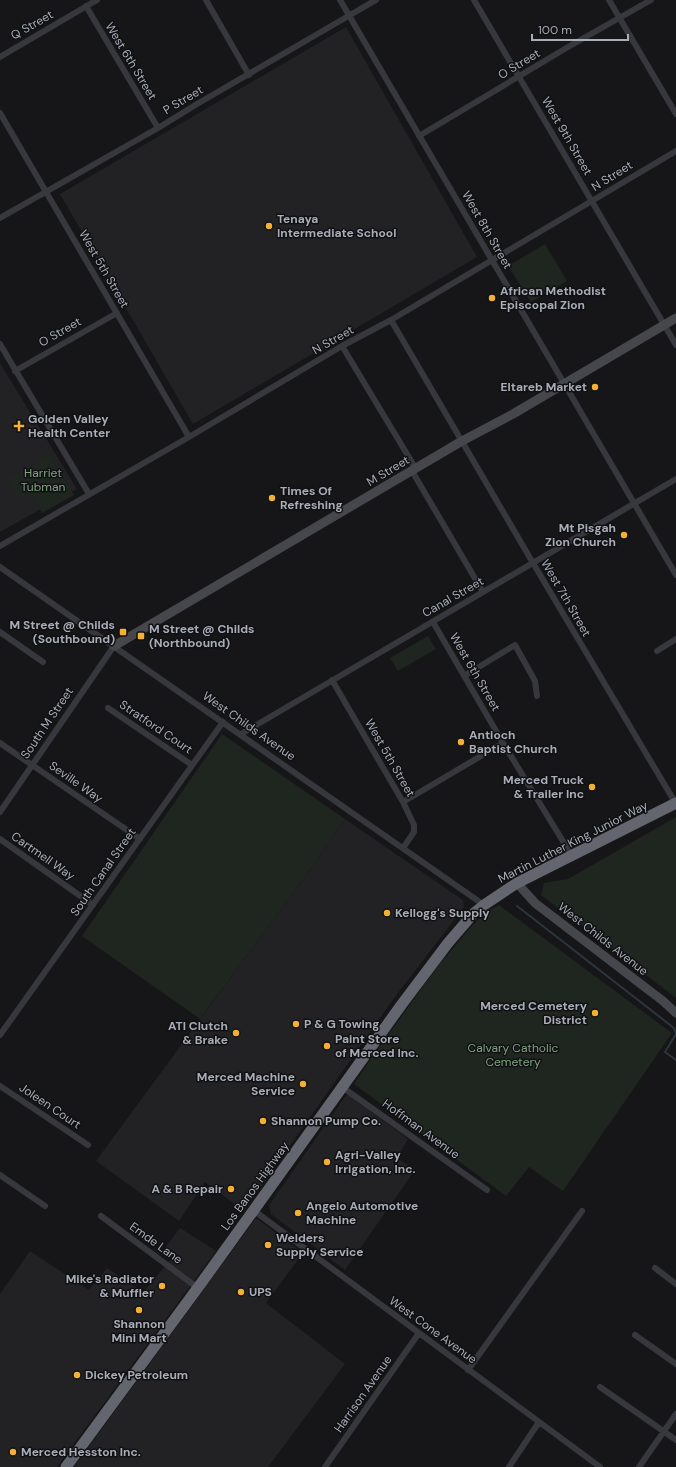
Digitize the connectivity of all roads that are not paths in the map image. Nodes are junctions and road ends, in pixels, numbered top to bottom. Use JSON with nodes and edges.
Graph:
{"nodes":[{"id":1,"x":97,"y":0,"type":"edge"},
{"id":2,"x":206,"y":0,"type":"edge"},
{"id":3,"x":340,"y":0,"type":"edge"},
{"id":4,"x":376,"y":0,"type":"edge"},
{"id":5,"x":474,"y":0,"type":"edge"},
{"id":6,"x":609,"y":0,"type":"edge"},
{"id":7,"x":651,"y":0,"type":"edge"},
{"id":8,"x":86,"y":6,"type":"junction"},
{"id":9,"x":349,"y":16,"type":"junction"},
{"id":10,"x":620,"y":18,"type":"junction"},
{"id":11,"x":0,"y":57,"type":"edge"},
{"id":12,"x":249,"y":75,"type":"junction"},
{"id":13,"x":519,"y":77,"type":"junction"},
{"id":14,"x":0,"y":113,"type":"edge"},
{"id":15,"x":676,"y":114,"type":"edge"},
{"id":16,"x":158,"y":128,"type":"junction"},
{"id":17,"x":419,"y":136,"type":"junction"},
{"id":18,"x":676,"y":151,"type":"edge"},
{"id":19,"x":46,"y":191,"type":"junction"},
{"id":20,"x":592,"y":201,"type":"junction"},
{"id":21,"x":0,"y":218,"type":"edge"},
{"id":22,"x":492,"y":260,"type":"junction"},
{"id":23,"x":117,"y":312,"type":"junction"},
{"id":24,"x":676,"y":318,"type":"edge"},
{"id":25,"x":391,"y":320,"type":"junction"},
{"id":26,"x":664,"y":325,"type":"junction"},
{"id":27,"x":0,"y":344,"type":"edge"},
{"id":28,"x":676,"y":345,"type":"edge"},
{"id":29,"x":342,"y":346,"type":"junction"},
{"id":30,"x":15,"y":371,"type":"junction"},
{"id":31,"x":564,"y":384,"type":"junction"},
{"id":32,"x":189,"y":437,"type":"junction"},
{"id":33,"x":462,"y":441,"type":"junction"},
{"id":34,"x":414,"y":470,"type":"junction"},
{"id":35,"x":676,"y":479,"type":"edge"},
{"id":36,"x":89,"y":494,"type":"junction"},
{"id":37,"x":634,"y":504,"type":"junction"},
{"id":38,"x":0,"y":546,"type":"edge"},
{"id":39,"x":533,"y":563,"type":"junction"},
{"id":40,"x":0,"y":567,"type":"edge"},
{"id":41,"x":676,"y":575,"type":"edge"},
{"id":42,"x":483,"y":592,"type":"junction"},
{"id":43,"x":433,"y":622,"type":"junction"},
{"id":44,"x":0,"y":632,"type":"edge"},
{"id":45,"x":676,"y":639,"type":"edge"},
{"id":46,"x":114,"y":646,"type":"junction"},
{"id":47,"x":657,"y":651,"type":"dead end"},
{"id":48,"x":43,"y":662,"type":"dead end"},
{"id":49,"x":464,"y":676,"type":"junction"},
{"id":50,"x":332,"y":680,"type":"junction"},
{"id":51,"x":537,"y":696,"type":"dead end"},
{"id":52,"x":108,"y":708,"type":"dead end"},
{"id":53,"x":223,"y":722,"type":"junction"},
{"id":54,"x":240,"y":734,"type":"junction"},
{"id":55,"x":0,"y":742,"type":"edge"},
{"id":56,"x":503,"y":743,"type":"junction"},
{"id":57,"x":32,"y":765,"type":"junction"},
{"id":58,"x":192,"y":765,"type":"junction"},
{"id":59,"x":402,"y":802,"type":"junction"},
{"id":60,"x":676,"y":804,"type":"edge"},
{"id":61,"x":0,"y":812,"type":"edge"},
{"id":62,"x":0,"y":839,"type":"edge"},
{"id":63,"x":140,"y":839,"type":"junction"},
{"id":64,"x":403,"y":848,"type":"junction"},
{"id":65,"x":572,"y":856,"type":"junction"},
{"id":66,"x":517,"y":883,"type":"junction"},
{"id":67,"x":93,"y":904,"type":"junction"},
{"id":68,"x":484,"y":905,"type":"junction"},
{"id":69,"x":676,"y":1013,"type":"edge"},
{"id":70,"x":0,"y":1035,"type":"edge"},
{"id":71,"x":0,"y":1086,"type":"edge"},
{"id":72,"x":342,"y":1086,"type":"junction"},
{"id":73,"x":88,"y":1145,"type":"dead end"},
{"id":74,"x":0,"y":1175,"type":"edge"},
{"id":75,"x":487,"y":1190,"type":"dead end"},
{"id":76,"x":45,"y":1206,"type":"dead end"},
{"id":77,"x":253,"y":1210,"type":"junction"},
{"id":78,"x":582,"y":1211,"type":"dead end"},
{"id":79,"x":101,"y":1216,"type":"dead end"},
{"id":80,"x":654,"y":1268,"type":"dead end"},
{"id":81,"x":676,"y":1284,"type":"edge"},
{"id":82,"x":198,"y":1288,"type":"junction"},
{"id":83,"x":419,"y":1333,"type":"junction"},
{"id":84,"x":635,"y":1336,"type":"dead end"},
{"id":85,"x":676,"y":1364,"type":"edge"},
{"id":86,"x":468,"y":1370,"type":"junction"},
{"id":87,"x":600,"y":1387,"type":"dead end"},
{"id":88,"x":676,"y":1414,"type":"edge"},
{"id":89,"x":540,"y":1422,"type":"junction"},
{"id":90,"x":664,"y":1432,"type":"junction"},
{"id":91,"x":676,"y":1440,"type":"edge"},
{"id":92,"x":510,"y":1465,"type":"edge"},
{"id":93,"x":66,"y":1467,"type":"edge"},
{"id":94,"x":325,"y":1467,"type":"edge"},
{"id":95,"x":518,"y":1467,"type":"edge"},
{"id":96,"x":600,"y":1467,"type":"edge"},
{"id":97,"x":639,"y":1467,"type":"edge"}],
"edges":[{"from":1,"to":8,"type":"street","name":"Q Street"},
{"from":2,"to":12,"type":"street"},
{"from":3,"to":9,"type":"street","name":"West 8th Street"},
{"from":4,"to":9,"type":"street","name":"P Street"},
{"from":5,"to":13,"type":"street","name":"West 9th Street"},
{"from":6,"to":10,"type":"street"},
{"from":7,"to":10,"type":"street","name":"O Street"},
{"from":8,"to":11,"type":"street","name":"Q Street"},
{"from":8,"to":16,"type":"street","name":"West 6th Street"},
{"from":9,"to":12,"type":"street","name":"P Street"},
{"from":9,"to":17,"type":"street","name":"West 8th Street"},
{"from":10,"to":13,"type":"street","name":"O Street"},
{"from":10,"to":15,"type":"street"},
{"from":12,"to":16,"type":"street","name":"P Street"},
{"from":13,"to":17,"type":"street","name":"O Street"},
{"from":13,"to":20,"type":"street","name":"West 9th Street"},
{"from":14,"to":19,"type":"street","name":"West 5th Street"},
{"from":16,"to":19,"type":"street","name":"P Street"},
{"from":17,"to":22,"type":"street","name":"West 8th Street"},
{"from":18,"to":20,"type":"street","name":"N Street"},
{"from":19,"to":21,"type":"street","name":"P Street"},
{"from":19,"to":23,"type":"street","name":"West 5th Street"},
{"from":20,"to":22,"type":"street","name":"N Street"},
{"from":20,"to":26,"type":"street","name":"West 9th Street"},
{"from":22,"to":25,"type":"street","name":"N Street"},
{"from":22,"to":31,"type":"street","name":"West 8th Street"},
{"from":23,"to":30,"type":"street","name":"O Street"},
{"from":23,"to":32,"type":"street","name":"West 5th Street"},
{"from":24,"to":26,"type":"street","name":"M Street"},
{"from":25,"to":29,"type":"street","name":"N Street"},
{"from":25,"to":33,"type":"street","name":"West 7th Street"},
{"from":26,"to":28,"type":"street","name":"West 9th Street"},
{"from":26,"to":31,"type":"street","name":"M Street"},
{"from":27,"to":30,"type":"street"},
{"from":29,"to":32,"type":"street","name":"N Street"},
{"from":29,"to":34,"type":"street"},
{"from":30,"to":36,"type":"street"},
{"from":31,"to":33,"type":"street","name":"M Street"},
{"from":31,"to":37,"type":"street","name":"West 8th Street"},
{"from":32,"to":36,"type":"street","name":"N Street"},
{"from":33,"to":34,"type":"street","name":"M Street"},
{"from":33,"to":39,"type":"street","name":"West 7th Street"},
{"from":34,"to":42,"type":"street"},
{"from":34,"to":46,"type":"street","name":"M Street"},
{"from":35,"to":37,"type":"street","name":"Canal Street"},
{"from":36,"to":38,"type":"street","name":"N Street"},
{"from":37,"to":39,"type":"street","name":"Canal Street"},
{"from":37,"to":41,"type":"street","name":"West 8th Street"},
{"from":39,"to":42,"type":"street","name":"Canal Street"},
{"from":39,"to":60,"type":"street","name":"West 7th Street"},
{"from":40,"to":46,"type":"street","name":"West Childs Avenue"},
{"from":42,"to":43,"type":"street","name":"Canal Street"},
{"from":43,"to":49,"type":"street","name":"West 6th Street"},
{"from":43,"to":50,"type":"street","name":"Canal Street"},
{"from":44,"to":48,"type":"street"},
{"from":45,"to":47,"type":"street"},
{"from":46,"to":53,"type":"street","name":"West Childs Avenue"},
{"from":46,"to":57,"type":"street","name":"South M Street"},
{"from":49,"to":51,"type":"street"},
{"from":49,"to":56,"type":"street","name":"West 6th Street"},
{"from":50,"to":54,"type":"street","name":"Canal Street"},
{"from":50,"to":59,"type":"street","name":"West 5th Street"},
{"from":52,"to":58,"type":"street","name":"Stratford Court"},
{"from":53,"to":54,"type":"street","name":"West Childs Avenue"},
{"from":53,"to":58,"type":"street","name":"South Canal Street"},
{"from":54,"to":64,"type":"street","name":"West Childs Avenue"},
{"from":55,"to":57,"type":"street","name":"Seville Way"},
{"from":56,"to":59,"type":"street"},
{"from":56,"to":65,"type":"street","name":"West 6th Street"},
{"from":57,"to":61,"type":"street","name":"South M Street"},
{"from":57,"to":63,"type":"street","name":"Seville Way"},
{"from":58,"to":63,"type":"street","name":"South Canal Street"},
{"from":59,"to":64,"type":"street","name":"West 5th Street"},
{"from":60,"to":65,"type":"highway","name":"Martin Luther King Junior Way"},
{"from":62,"to":67,"type":"street","name":"Cartmell Way"},
{"from":63,"to":67,"type":"street","name":"South Canal Street"},
{"from":64,"to":68,"type":"street","name":"West Childs Avenue"},
{"from":65,"to":66,"type":"highway","name":"Martin Luther King Junior Way"},
{"from":66,"to":68,"type":"highway","name":"Martin Luther King Junior Way"},
{"from":66,"to":69,"type":"street","name":"West Childs Avenue"},
{"from":67,"to":70,"type":"street","name":"South Canal Street"},
{"from":68,"to":72,"type":"highway","name":"Los Banos Highway"},
{"from":71,"to":73,"type":"street","name":"Joleen Court"},
{"from":72,"to":75,"type":"street","name":"Hoffman Avenue"},
{"from":72,"to":77,"type":"highway","name":"Los Banos Highway"},
{"from":74,"to":76,"type":"street"},
{"from":77,"to":82,"type":"highway","name":"Los Banos Highway"},
{"from":77,"to":83,"type":"street","name":"West Cone Avenue"},
{"from":78,"to":86,"type":"street"},
{"from":79,"to":82,"type":"street","name":"Emde Lane"},
{"from":80,"to":81,"type":"street"},
{"from":82,"to":93,"type":"highway","name":"Los Banos Highway"},
{"from":83,"to":86,"type":"street","name":"West Cone Avenue"},
{"from":83,"to":94,"type":"street","name":"Harrison Avenue"},
{"from":84,"to":85,"type":"street"},
{"from":86,"to":89,"type":"street","name":"West Cone Avenue"},
{"from":87,"to":90,"type":"street"},
{"from":88,"to":90,"type":"street"},
{"from":89,"to":92,"type":"street"},
{"from":89,"to":96,"type":"street","name":"West Cone Avenue"},
{"from":90,"to":91,"type":"street"},
{"from":90,"to":97,"type":"street"},
{"from":92,"to":95,"type":"street"}]}
